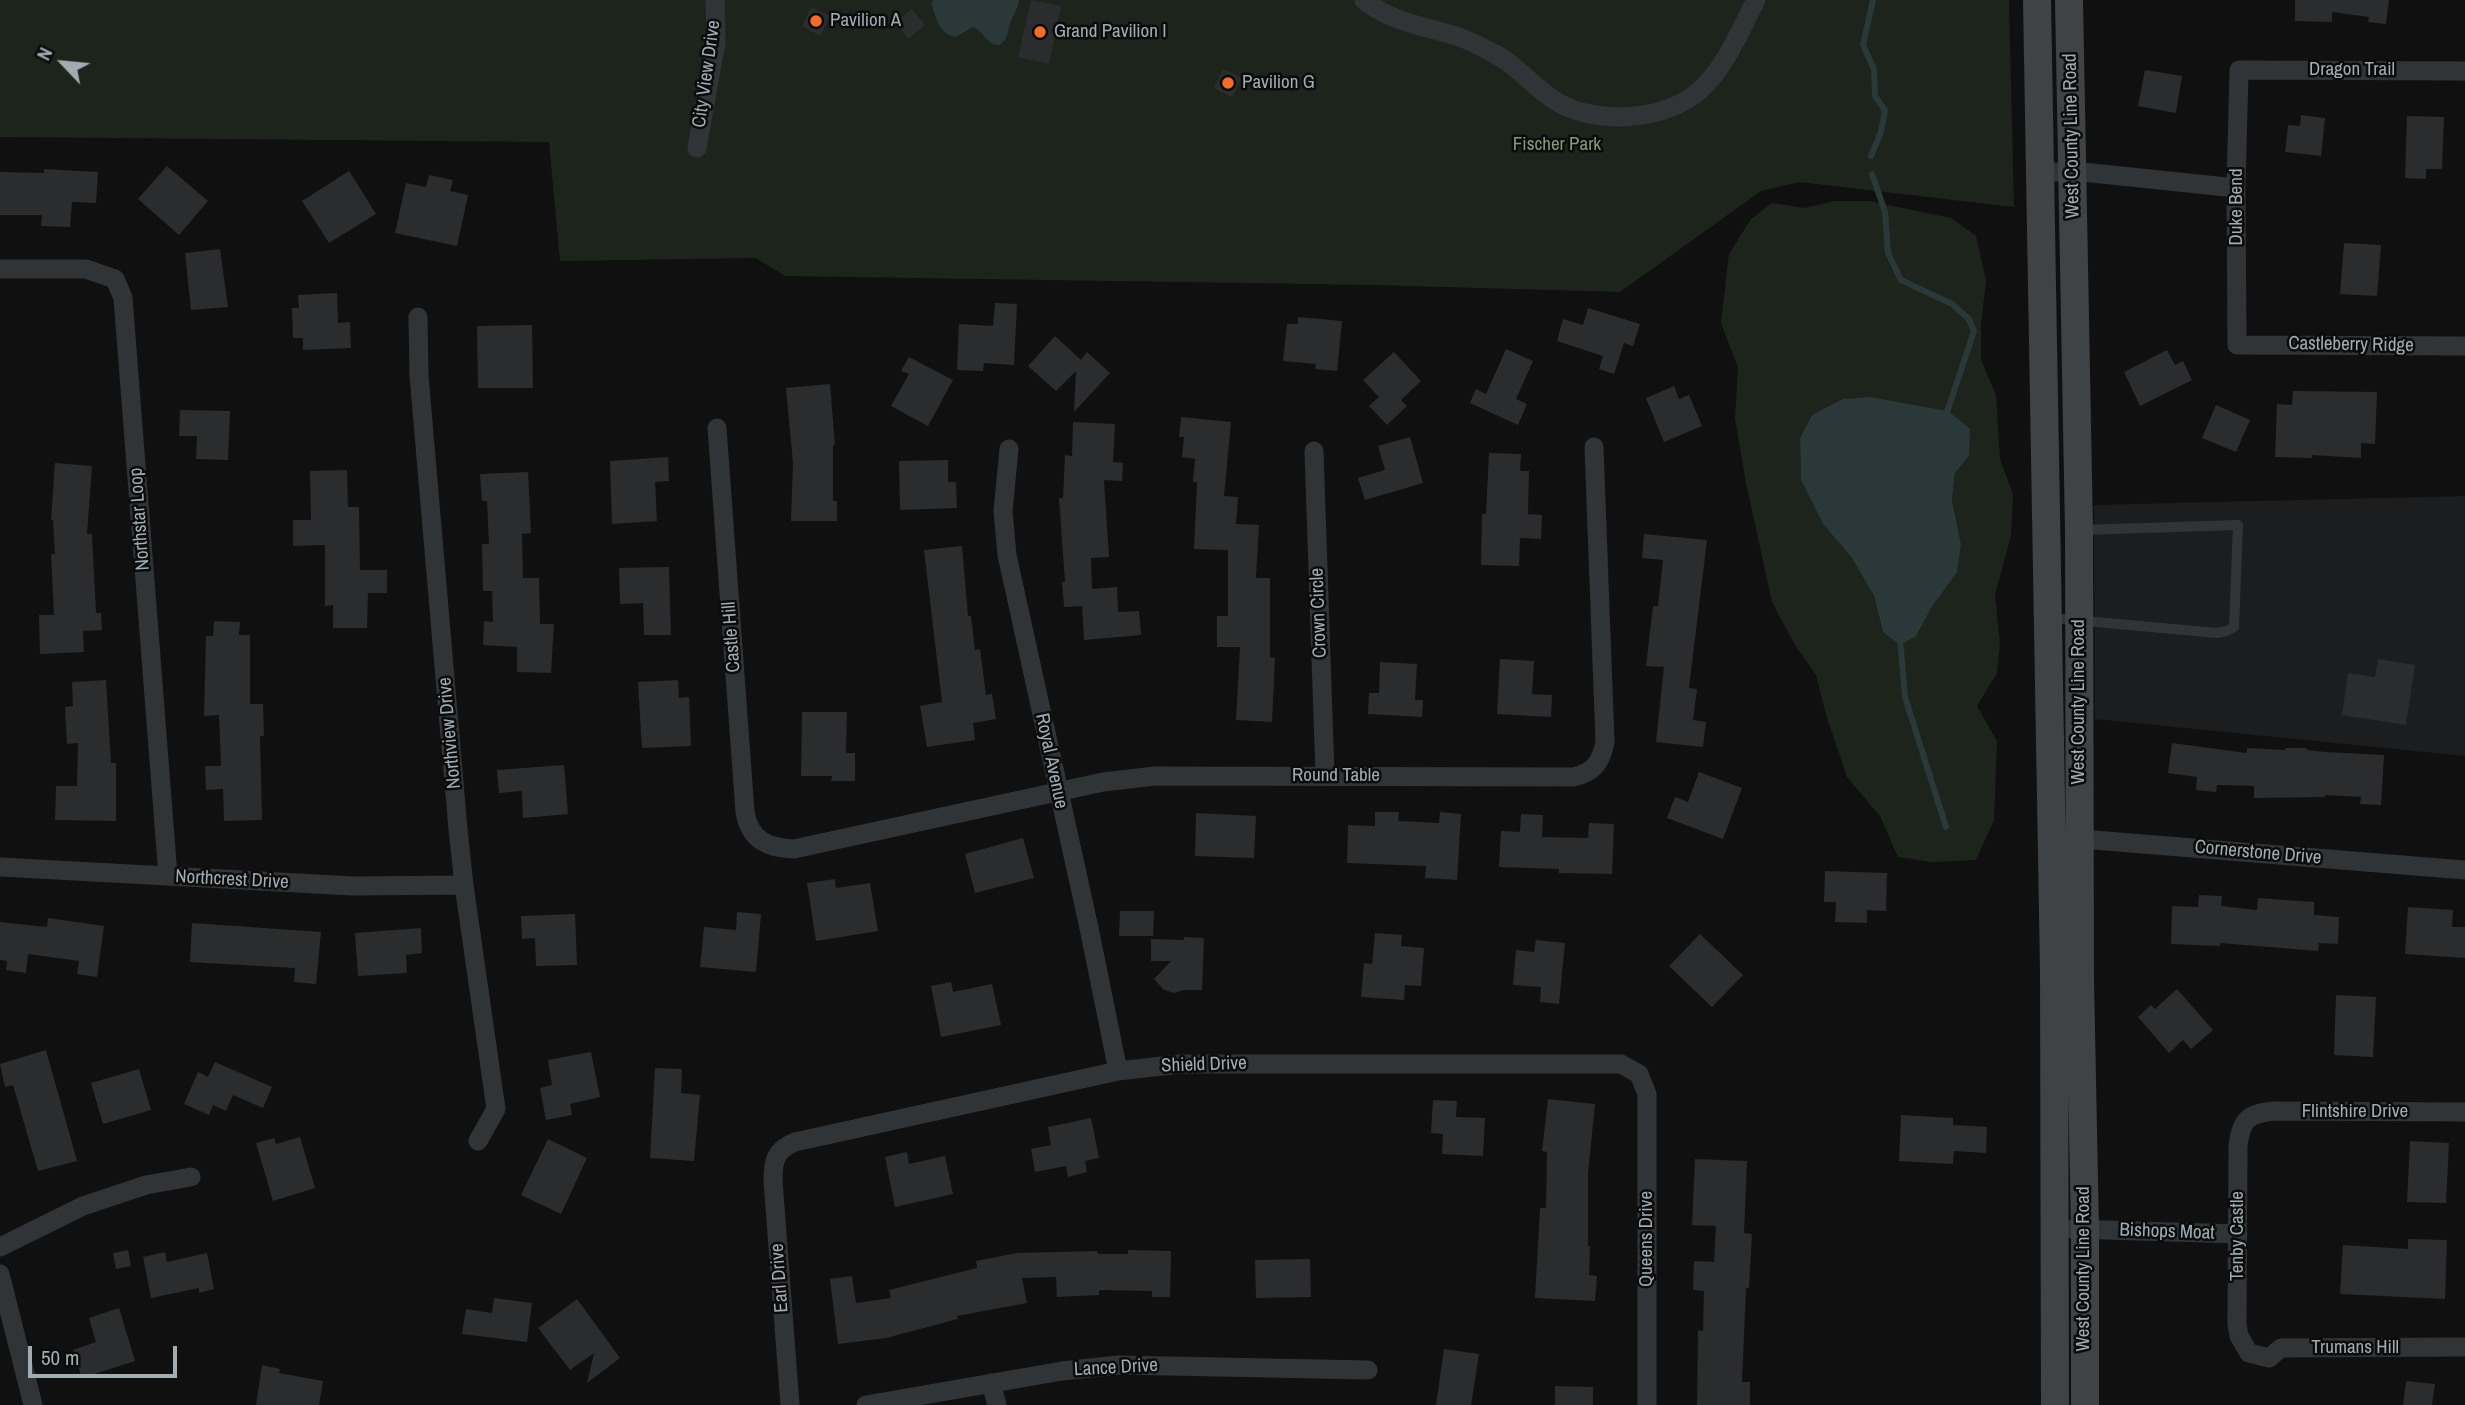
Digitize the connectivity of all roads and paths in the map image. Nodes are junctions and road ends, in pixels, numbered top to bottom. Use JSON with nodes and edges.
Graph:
{"nodes":[{"id":1,"x":715,"y":0,"type":"edge"},
{"id":2,"x":1364,"y":0,"type":"edge"},
{"id":3,"x":1756,"y":0,"type":"edge"},
{"id":4,"x":2037,"y":0,"type":"edge"},
{"id":5,"x":2069,"y":0,"type":"edge"},
{"id":6,"x":2239,"y":70,"type":"joint"},
{"id":7,"x":2465,"y":71,"type":"edge"},
{"id":8,"x":697,"y":148,"type":"dead end"},
{"id":9,"x":2073,"y":172,"type":"junction"},
{"id":10,"x":2040,"y":173,"type":"junction"},
{"id":11,"x":2236,"y":188,"type":"junction"},
{"id":12,"x":0,"y":269,"type":"edge"},
{"id":13,"x":418,"y":317,"type":"dead end"},
{"id":14,"x":2237,"y":345,"type":"joint"},
{"id":15,"x":2465,"y":346,"type":"edge"},
{"id":16,"x":717,"y":428,"type":"dead end"},
{"id":17,"x":1594,"y":447,"type":"dead end"},
{"id":18,"x":1009,"y":449,"type":"dead end"},
{"id":19,"x":1314,"y":452,"type":"dead end"},
{"id":20,"x":2079,"y":530,"type":"junction"},
{"id":21,"x":2048,"y":617,"type":"junction"},
{"id":22,"x":2079,"y":619,"type":"junction"},
{"id":23,"x":1325,"y":775,"type":"junction"},
{"id":24,"x":1058,"y":793,"type":"junction"},
{"id":25,"x":2051,"y":837,"type":"junction"},
{"id":26,"x":2079,"y":838,"type":"junction"},
{"id":27,"x":760,"y":841,"type":"joint"},
{"id":28,"x":0,"y":867,"type":"edge"},
{"id":29,"x":2465,"y":870,"type":"edge"},
{"id":30,"x":168,"y":876,"type":"junction"},
{"id":31,"x":464,"y":885,"type":"junction"},
{"id":32,"x":1118,"y":1071,"type":"junction"},
{"id":33,"x":1639,"y":1074,"type":"joint"},
{"id":34,"x":2465,"y":1112,"type":"edge"},
{"id":35,"x":2247,"y":1118,"type":"joint"},
{"id":36,"x":478,"y":1141,"type":"dead end"},
{"id":37,"x":778,"y":1152,"type":"joint"},
{"id":38,"x":191,"y":1177,"type":"dead end"},
{"id":39,"x":2054,"y":1229,"type":"junction"},
{"id":40,"x":2085,"y":1229,"type":"junction"},
{"id":41,"x":2238,"y":1234,"type":"junction"},
{"id":42,"x":0,"y":1247,"type":"edge"},
{"id":43,"x":0,"y":1274,"type":"edge"},
{"id":44,"x":2465,"y":1347,"type":"edge"},
{"id":45,"x":2249,"y":1353,"type":"joint"},
{"id":46,"x":1368,"y":1370,"type":"dead end"},
{"id":47,"x":990,"y":1383,"type":"junction"},
{"id":48,"x":33,"y":1405,"type":"edge"},
{"id":49,"x":790,"y":1405,"type":"edge"},
{"id":50,"x":866,"y":1405,"type":"edge"},
{"id":51,"x":997,"y":1405,"type":"edge"},
{"id":52,"x":1647,"y":1405,"type":"edge"},
{"id":53,"x":2055,"y":1405,"type":"edge"},
{"id":54,"x":2085,"y":1405,"type":"edge"}],
"edges":[{"from":1,"to":8,"type":"street","name":"City View Drive"},
{"from":2,"to":3,"type":"street"},
{"from":4,"to":10,"type":"main road","name":"West County Line Road"},
{"from":5,"to":9,"type":"main road","name":"West County Line Road"},
{"from":6,"to":7,"type":"street","name":"Dragon Trail"},
{"from":6,"to":11,"type":"street","name":"Duke Bend"},
{"from":9,"to":10,"type":"street"},
{"from":9,"to":11,"type":"street"},
{"from":9,"to":20,"type":"main road","name":"West County Line Road"},
{"from":10,"to":21,"type":"main road","name":"West County Line Road"},
{"from":11,"to":14,"type":"street","name":"Duke Bend"},
{"from":12,"to":30,"type":"street","name":"Northstar Loop"},
{"from":13,"to":31,"type":"street","name":"Northview Drive"},
{"from":14,"to":15,"type":"street","name":"Castleberry Ridge"},
{"from":16,"to":27,"type":"street","name":"Castle Hill"},
{"from":17,"to":23,"type":"street","name":"Round Table"},
{"from":18,"to":24,"type":"street","name":"Royal Avenue"},
{"from":19,"to":23,"type":"street","name":"Crown Circle"},
{"from":20,"to":22,"type":"main road","name":"West County Line Road"},
{"from":20,"to":22,"type":"lane"},
{"from":21,"to":22,"type":"lane"},
{"from":21,"to":25,"type":"main road","name":"West County Line Road"},
{"from":22,"to":26,"type":"main road","name":"West County Line Road"},
{"from":23,"to":24,"type":"street","name":"Round Table"},
{"from":24,"to":27,"type":"street","name":"Round Table"},
{"from":24,"to":32,"type":"street","name":"Royal Avenue"},
{"from":25,"to":26,"type":"street","name":"Cornerstone Drive"},
{"from":25,"to":39,"type":"main road","name":"West County Line Road"},
{"from":26,"to":29,"type":"street","name":"Cornerstone Drive"},
{"from":26,"to":40,"type":"main road","name":"West County Line Road"},
{"from":28,"to":30,"type":"street","name":"Northcrest Drive"},
{"from":30,"to":31,"type":"street","name":"Northcrest Drive"},
{"from":31,"to":36,"type":"street","name":"Northview Drive"},
{"from":32,"to":33,"type":"street","name":"Shield Drive"},
{"from":32,"to":37,"type":"street","name":"Shield Drive"},
{"from":33,"to":52,"type":"street","name":"Queens Drive"},
{"from":34,"to":35,"type":"street","name":"Flintshire Drive"},
{"from":35,"to":41,"type":"street","name":"Tenby Castle"},
{"from":37,"to":49,"type":"street","name":"Earl Drive"},
{"from":38,"to":42,"type":"street"},
{"from":39,"to":40,"type":"street","name":"Bishops Moat"},
{"from":39,"to":53,"type":"main road","name":"West County Line Road"},
{"from":40,"to":41,"type":"street","name":"Bishops Moat"},
{"from":40,"to":54,"type":"main road","name":"West County Line Road"},
{"from":41,"to":45,"type":"street","name":"Tenby Castle"},
{"from":43,"to":48,"type":"street"},
{"from":44,"to":45,"type":"street","name":"Trumans Hill"},
{"from":46,"to":47,"type":"street","name":"Lance Drive"},
{"from":47,"to":50,"type":"street","name":"Lance Drive"},
{"from":47,"to":51,"type":"street"}]}
